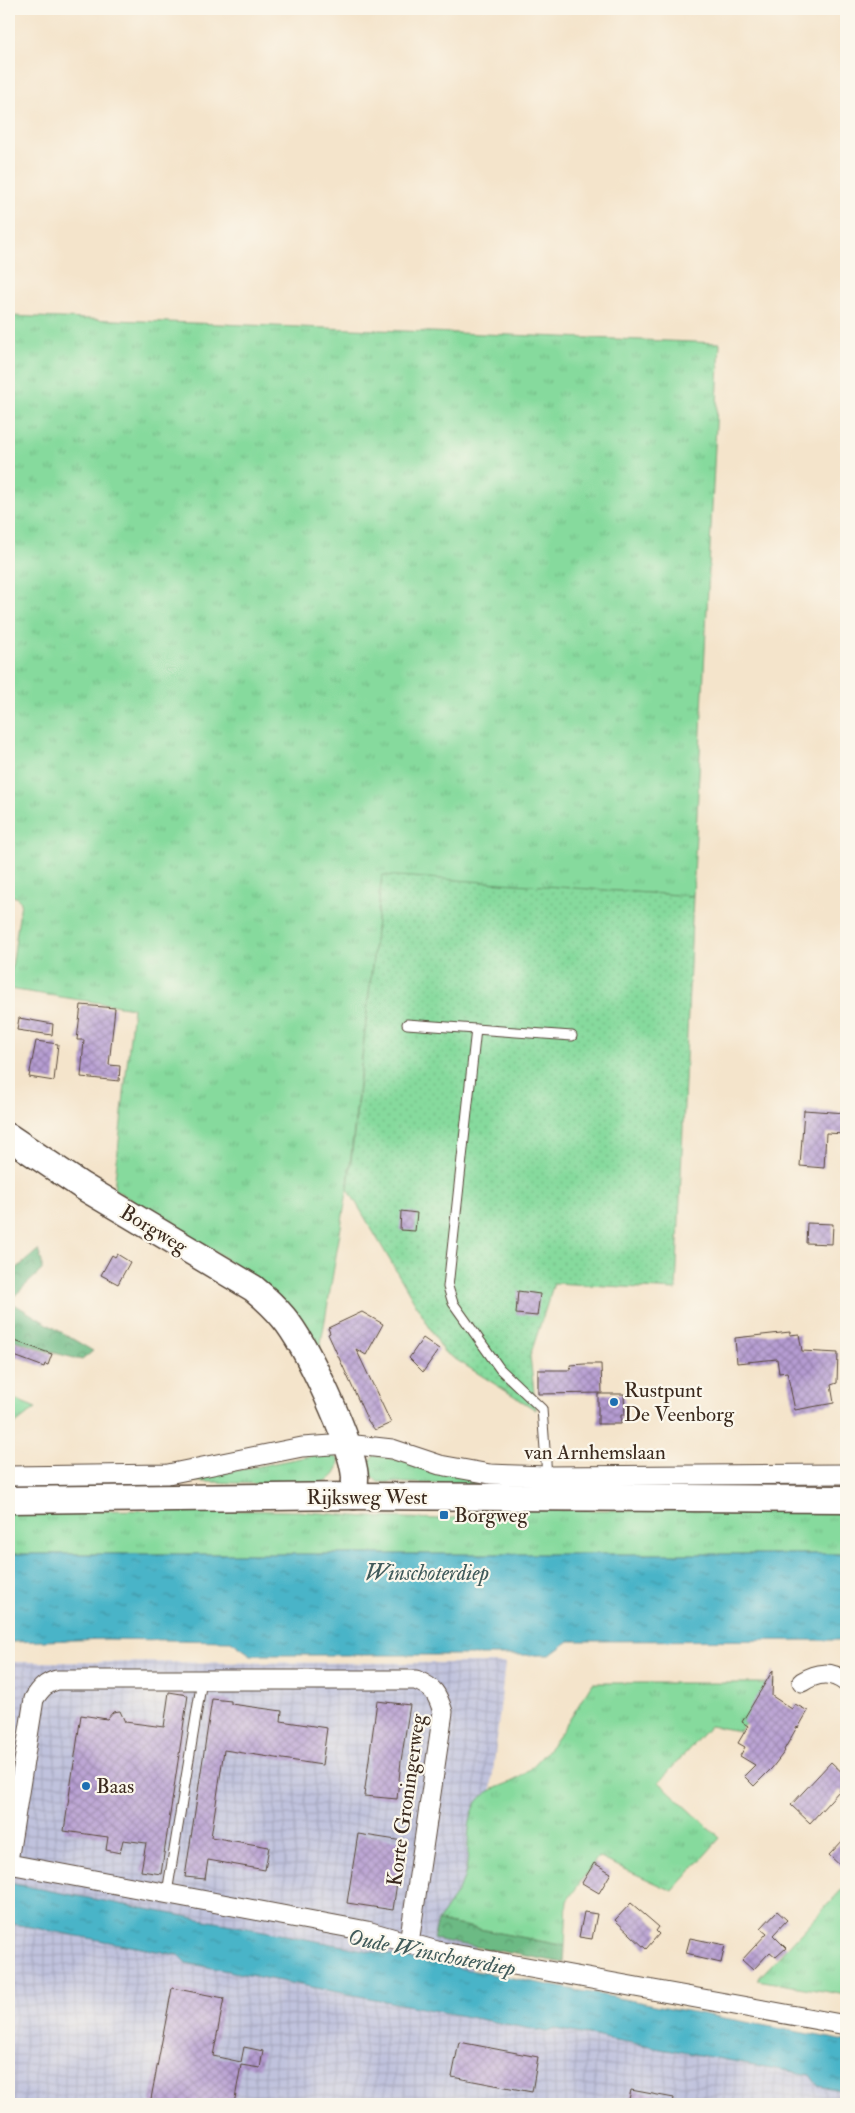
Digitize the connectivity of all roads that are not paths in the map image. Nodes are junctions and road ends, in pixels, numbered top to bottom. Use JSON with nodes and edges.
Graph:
{"nodes":[{"id":1,"x":407,"y":1024,"type":"dead end"},
{"id":2,"x":476,"y":1029,"type":"junction"},
{"id":3,"x":572,"y":1036,"type":"dead end"},
{"id":4,"x":9,"y":1137,"type":"edge"},
{"id":5,"x":347,"y":1444,"type":"junction"},
{"id":6,"x":846,"y":1474,"type":"edge"},
{"id":7,"x":9,"y":1476,"type":"edge"},
{"id":8,"x":547,"y":1476,"type":"junction"},
{"id":9,"x":354,"y":1496,"type":"junction"},
{"id":10,"x":846,"y":1499,"type":"edge"},
{"id":11,"x":9,"y":1500,"type":"edge"},
{"id":12,"x":202,"y":1680,"type":"junction"},
{"id":13,"x":802,"y":1682,"type":"dead end"},
{"id":14,"x":846,"y":1682,"type":"edge"},
{"id":15,"x":9,"y":1855,"type":"edge"},
{"id":16,"x":9,"y":1864,"type":"edge"},
{"id":17,"x":167,"y":1893,"type":"junction"},
{"id":18,"x":408,"y":1943,"type":"junction"},
{"id":19,"x":846,"y":2025,"type":"edge"}],
"edges":[{"from":1,"to":2,"type":"lane"},
{"from":2,"to":3,"type":"lane"},
{"from":2,"to":8,"type":"lane"},
{"from":4,"to":5,"type":"main road","name":"Borgweg"},
{"from":5,"to":7,"type":"street"},
{"from":5,"to":8,"type":"street","name":"van Arnhemslaan"},
{"from":5,"to":9,"type":"main road","name":"Borgweg"},
{"from":6,"to":8,"type":"street","name":"van Arnhemslaan"},
{"from":9,"to":10,"type":"main road","name":"Rijksweg West"},
{"from":9,"to":11,"type":"main road","name":"Rijksweg West"},
{"from":12,"to":15,"type":"street","name":"Korte Groningerweg"},
{"from":12,"to":17,"type":"lane"},
{"from":12,"to":18,"type":"street","name":"Korte Groningerweg"},
{"from":13,"to":14,"type":"street"},
{"from":16,"to":17,"type":"street"},
{"from":17,"to":18,"type":"street"},
{"from":18,"to":19,"type":"street"}]}
